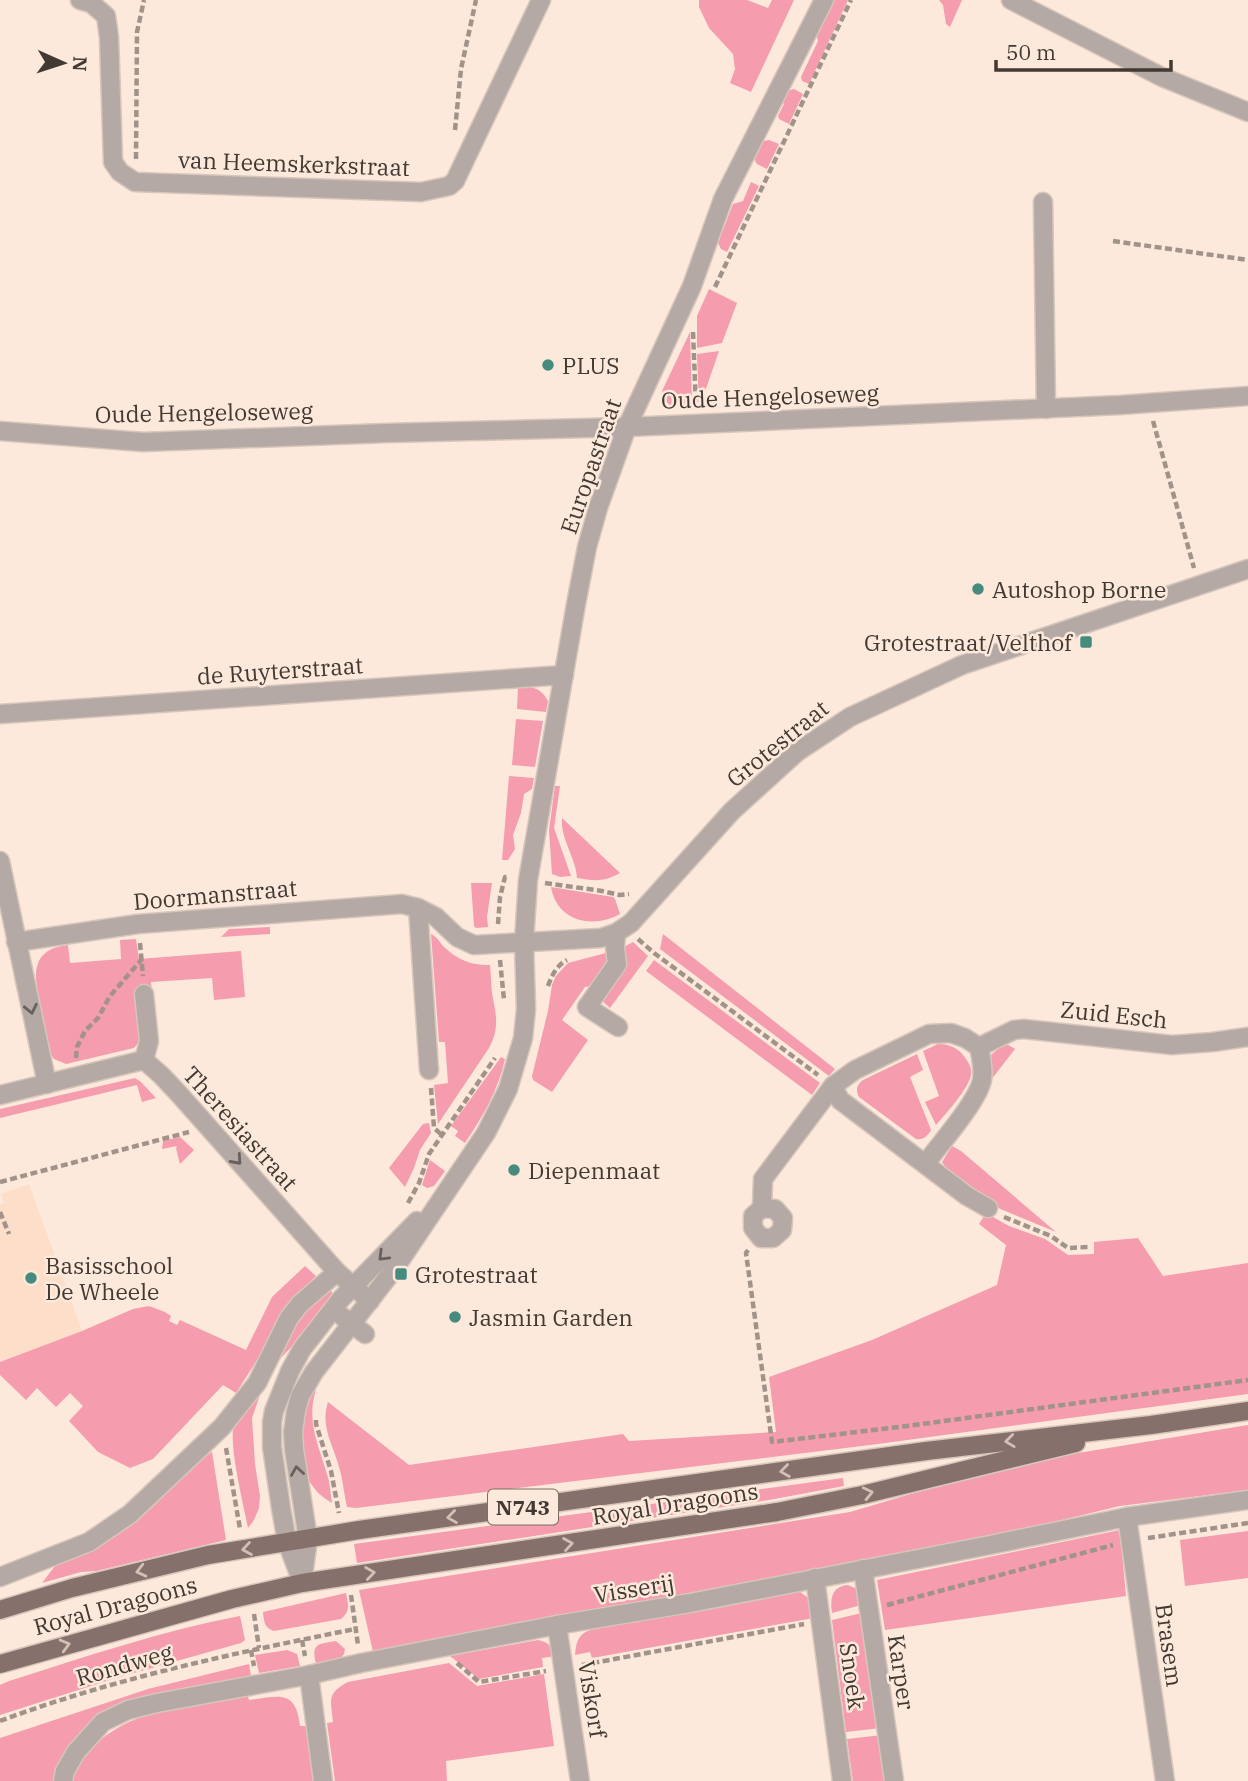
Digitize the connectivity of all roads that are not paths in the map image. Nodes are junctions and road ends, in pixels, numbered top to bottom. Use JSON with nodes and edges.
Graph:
{"nodes":[{"id":1,"x":541,"y":0,"type":"edge"},
{"id":2,"x":824,"y":0,"type":"edge"},
{"id":3,"x":1011,"y":0,"type":"edge"},
{"id":4,"x":88,"y":1,"type":"edge"},
{"id":5,"x":1248,"y":112,"type":"edge"},
{"id":6,"x":1043,"y":202,"type":"dead end"},
{"id":7,"x":1248,"y":396,"type":"edge"},
{"id":8,"x":1046,"y":409,"type":"junction"},
{"id":9,"x":627,"y":427,"type":"junction"},
{"id":10,"x":0,"y":431,"type":"edge"},
{"id":11,"x":1248,"y":569,"type":"edge"},
{"id":12,"x":564,"y":675,"type":"junction"},
{"id":13,"x":0,"y":714,"type":"edge"},
{"id":14,"x":0,"y":861,"type":"edge"},
{"id":15,"x":418,"y":908,"type":"junction"},
{"id":16,"x":616,"y":933,"type":"junction"},
{"id":17,"x":524,"y":941,"type":"junction"},
{"id":18,"x":16,"y":942,"type":"junction"},
{"id":19,"x":144,"y":994,"type":"road end"},
{"id":20,"x":618,"y":1027,"type":"dead end"},
{"id":21,"x":1248,"y":1037,"type":"edge"},
{"id":22,"x":979,"y":1046,"type":"junction"},
{"id":23,"x":144,"y":1060,"type":"junction"},
{"id":24,"x":429,"y":1070,"type":"road end"},
{"id":25,"x":47,"y":1084,"type":"junction"},
{"id":26,"x":833,"y":1086,"type":"junction"},
{"id":27,"x":0,"y":1095,"type":"edge"},
{"id":28,"x":926,"y":1163,"type":"junction"},
{"id":29,"x":446,"y":1191,"type":"junction"},
{"id":30,"x":762,"y":1208,"type":"junction"},
{"id":31,"x":988,"y":1208,"type":"road end"},
{"id":32,"x":337,"y":1272,"type":"junction"},
{"id":33,"x":353,"y":1286,"type":"junction"},
{"id":34,"x":370,"y":1301,"type":"junction"},
{"id":35,"x":333,"y":1307,"type":"junction"},
{"id":36,"x":358,"y":1329,"type":"junction"},
{"id":37,"x":1248,"y":1411,"type":"edge"},
{"id":38,"x":1151,"y":1425,"type":"junction"},
{"id":39,"x":1248,"y":1500,"type":"edge"},
{"id":40,"x":1127,"y":1517,"type":"junction"},
{"id":41,"x":308,"y":1539,"type":"junction"},
{"id":42,"x":287,"y":1542,"type":"junction"},
{"id":43,"x":863,"y":1569,"type":"junction"},
{"id":44,"x":0,"y":1577,"type":"edge"},
{"id":45,"x":816,"y":1578,"type":"junction"},
{"id":46,"x":303,"y":1583,"type":"junction"},
{"id":47,"x":0,"y":1610,"type":"edge"},
{"id":48,"x":557,"y":1625,"type":"junction"},
{"id":49,"x":0,"y":1664,"type":"edge"},
{"id":50,"x":309,"y":1675,"type":"junction"},
{"id":51,"x":62,"y":1781,"type":"edge"},
{"id":52,"x":323,"y":1781,"type":"edge"},
{"id":53,"x":580,"y":1781,"type":"edge"},
{"id":54,"x":842,"y":1781,"type":"edge"},
{"id":55,"x":894,"y":1781,"type":"edge"},
{"id":56,"x":1165,"y":1781,"type":"edge"}],
"edges":[{"from":1,"to":4,"type":"street","name":"van Heemskerkstraat"},
{"from":2,"to":9,"type":"street","name":"Europastraat"},
{"from":3,"to":5,"type":"street"},
{"from":6,"to":8,"type":"street"},
{"from":7,"to":8,"type":"street","name":"Oude Hengeloseweg"},
{"from":8,"to":9,"type":"street","name":"Oude Hengeloseweg"},
{"from":9,"to":10,"type":"street","name":"Oude Hengeloseweg"},
{"from":9,"to":12,"type":"street","name":"Europastraat"},
{"from":11,"to":16,"type":"street","name":"Grotestraat"},
{"from":12,"to":13,"type":"street","name":"de Ruyterstraat"},
{"from":12,"to":17,"type":"street","name":"Europastraat"},
{"from":14,"to":18,"type":"street"},
{"from":15,"to":17,"type":"street"},
{"from":15,"to":18,"type":"street","name":"Doormanstraat"},
{"from":15,"to":24,"type":"street"},
{"from":16,"to":17,"type":"street"},
{"from":16,"to":20,"type":"street"},
{"from":17,"to":29,"type":"street"},
{"from":18,"to":25,"type":"street","one_way":true},
{"from":19,"to":23,"type":"street"},
{"from":21,"to":22,"type":"street","name":"Zuid Esch"},
{"from":22,"to":26,"type":"street"},
{"from":22,"to":28,"type":"street"},
{"from":23,"to":25,"type":"street"},
{"from":23,"to":32,"type":"street","name":"Theresiastraat","one_way":true},
{"from":25,"to":27,"type":"street"},
{"from":26,"to":28,"type":"street"},
{"from":26,"to":30,"type":"street"},
{"from":28,"to":31,"type":"street"},
{"from":29,"to":33,"type":"street","one_way":true},
{"from":29,"to":34,"type":"street"},
{"from":30,"to":30,"type":"street"},
{"from":32,"to":33,"type":"street","name":"Theresiastraat"},
{"from":32,"to":44,"type":"street"},
{"from":33,"to":34,"type":"street","name":"Theresiastraat"},
{"from":33,"to":35,"type":"street"},
{"from":34,"to":36,"type":"street"},
{"from":35,"to":36,"type":"street"},
{"from":35,"to":42,"type":"street"},
{"from":41,"to":36,"type":"street","one_way":true},
{"from":37,"to":38,"type":"main road","name":"Royal Dragoons","number":"N743"},
{"from":38,"to":41,"type":"main road","name":"Royal Dragoons","number":"N743","one_way":true},
{"from":46,"to":38,"type":"main road","name":"Royal Dragoons","number":"N743","one_way":true},
{"from":39,"to":40,"type":"street","name":"Visserij"},
{"from":40,"to":43,"type":"street","name":"Visserij"},
{"from":40,"to":56,"type":"street","name":"Brasem"},
{"from":41,"to":42,"type":"main road","name":"Royal Dragoons","number":"N743"},
{"from":41,"to":46,"type":"street"},
{"from":42,"to":46,"type":"street"},
{"from":42,"to":47,"type":"main road","name":"Royal Dragoons","number":"N743","one_way":true},
{"from":43,"to":45,"type":"street","name":"Visserij"},
{"from":43,"to":55,"type":"street","name":"Karper"},
{"from":45,"to":48,"type":"street","name":"Visserij"},
{"from":45,"to":54,"type":"street","name":"Snoek"},
{"from":49,"to":46,"type":"main road","name":"Royal Dragoons","number":"N743","one_way":true},
{"from":48,"to":50,"type":"street","name":"Visserij"},
{"from":48,"to":53,"type":"street","name":"Viskorf"},
{"from":50,"to":51,"type":"street","name":"Visserij"},
{"from":50,"to":52,"type":"street"}]}
